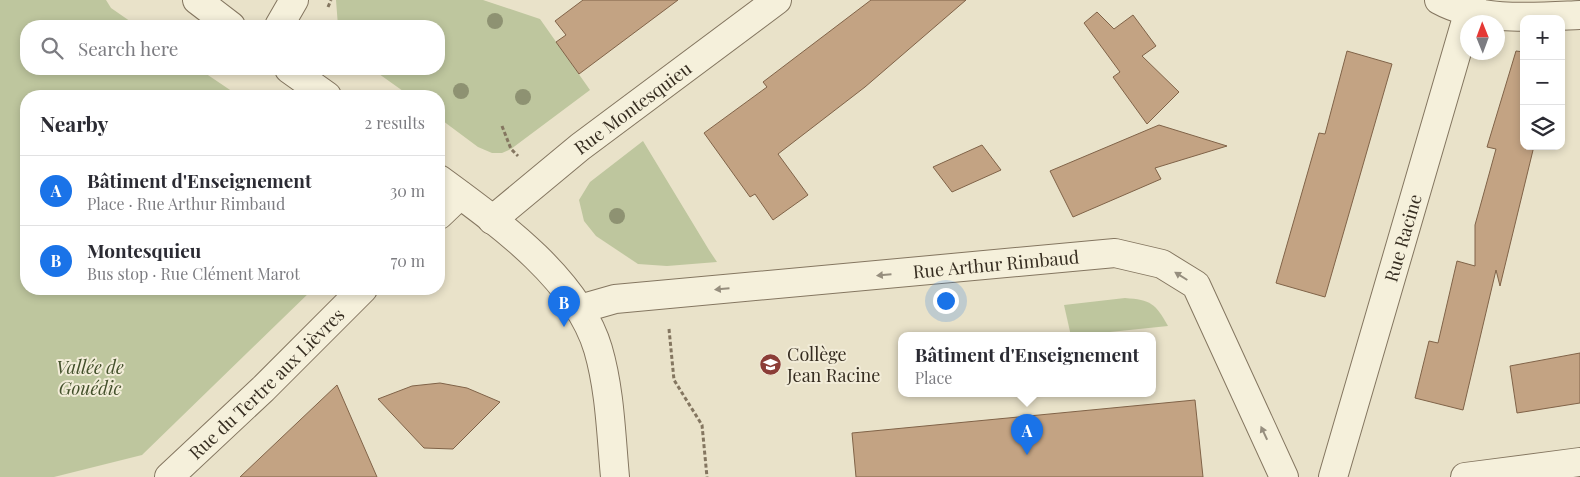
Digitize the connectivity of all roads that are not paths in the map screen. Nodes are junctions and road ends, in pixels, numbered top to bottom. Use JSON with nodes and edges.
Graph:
{"nodes":[{"id":1,"x":197,"y":0,"type":"edge"},
{"id":2,"x":294,"y":0,"type":"edge"},
{"id":3,"x":777,"y":0,"type":"edge"},
{"id":4,"x":1439,"y":0,"type":"edge"},
{"id":5,"x":1471,"y":5,"type":"edge"},
{"id":6,"x":1580,"y":15,"type":"edge"},
{"id":7,"x":223,"y":20,"type":"edge"},
{"id":8,"x":282,"y":20,"type":"edge"},
{"id":9,"x":297,"y":75,"type":"edge"},
{"id":10,"x":319,"y":90,"type":"edge"},
{"id":11,"x":445,"y":184,"type":"edge"},
{"id":12,"x":460,"y":195,"type":"junction"},
{"id":13,"x":445,"y":209,"type":"edge"},
{"id":14,"x":492,"y":220,"type":"junction"},
{"id":15,"x":357,"y":295,"type":"edge"},
{"id":16,"x":580,"y":309,"type":"junction"},
{"id":17,"x":1580,"y":462,"type":"edge"},
{"id":18,"x":169,"y":477,"type":"edge"},
{"id":19,"x":615,"y":477,"type":"edge"},
{"id":20,"x":1284,"y":477,"type":"edge"},
{"id":21,"x":1333,"y":477,"type":"edge"},
{"id":22,"x":1465,"y":477,"type":"edge"}],
"edges":[{"from":1,"to":7,"type":"street"},
{"from":2,"to":8,"type":"street"},
{"from":3,"to":14,"type":"street","name":"Rue Montesquieu"},
{"from":4,"to":5,"type":"street"},
{"from":5,"to":6,"type":"street"},
{"from":5,"to":21,"type":"street","name":"Rue Racine"},
{"from":9,"to":10,"type":"street"},
{"from":11,"to":12,"type":"street"},
{"from":12,"to":13,"type":"street"},
{"from":12,"to":14,"type":"street"},
{"from":14,"to":16,"type":"street"},
{"from":15,"to":18,"type":"street","name":"Rue du Tertre aux Lièvres"},
{"from":16,"to":19,"type":"street"},
{"from":20,"to":16,"type":"street","name":"Rue Arthur Rimbaud","one_way":true},
{"from":17,"to":22,"type":"street"}]}
